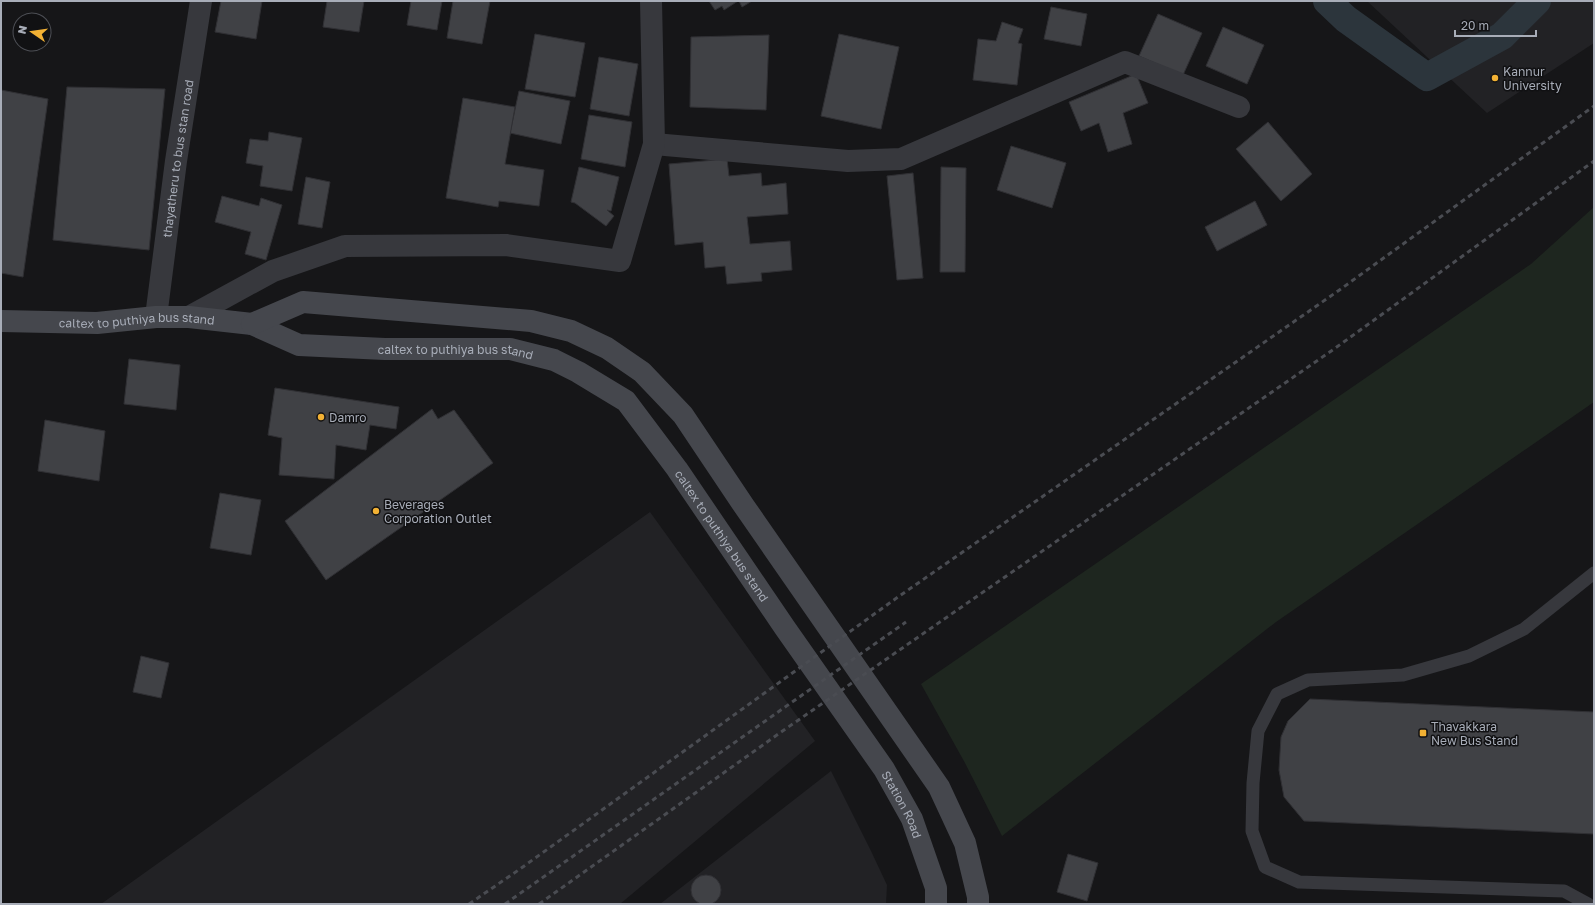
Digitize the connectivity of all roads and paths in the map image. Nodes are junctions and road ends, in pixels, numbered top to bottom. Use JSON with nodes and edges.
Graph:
{"nodes":[{"id":1,"x":201,"y":1,"type":"edge"},
{"id":2,"x":652,"y":1,"type":"edge"},
{"id":3,"x":1239,"y":107,"type":"dead end"},
{"id":4,"x":654,"y":144,"type":"junction"},
{"id":5,"x":156,"y":317,"type":"junction"},
{"id":6,"x":189,"y":317,"type":"junction"},
{"id":7,"x":1,"y":321,"type":"edge"},
{"id":8,"x":252,"y":324,"type":"junction"},
{"id":9,"x":1594,"y":573,"type":"edge"},
{"id":10,"x":846,"y":715,"type":"joint"},
{"id":11,"x":936,"y":904,"type":"edge"},
{"id":12,"x":978,"y":904,"type":"edge"},
{"id":13,"x":1588,"y":904,"type":"edge"}],
"edges":[{"from":1,"to":5,"type":"street","name":"thayatheru to bus stan road"},
{"from":2,"to":4,"type":"street"},
{"from":3,"to":4,"type":"street"},
{"from":4,"to":6,"type":"street"},
{"from":5,"to":6,"type":"main road","name":"caltex to puthiya bus stand"},
{"from":5,"to":7,"type":"main road","name":"caltex to puthiya bus stand"},
{"from":6,"to":8,"type":"main road","name":"caltex to puthiya bus stand"},
{"from":8,"to":10,"type":"main road","name":"caltex to puthiya bus stand"},
{"from":8,"to":12,"type":"main road"},
{"from":9,"to":13,"type":"lane"},
{"from":10,"to":11,"type":"main road","name":"Station Road"}]}
